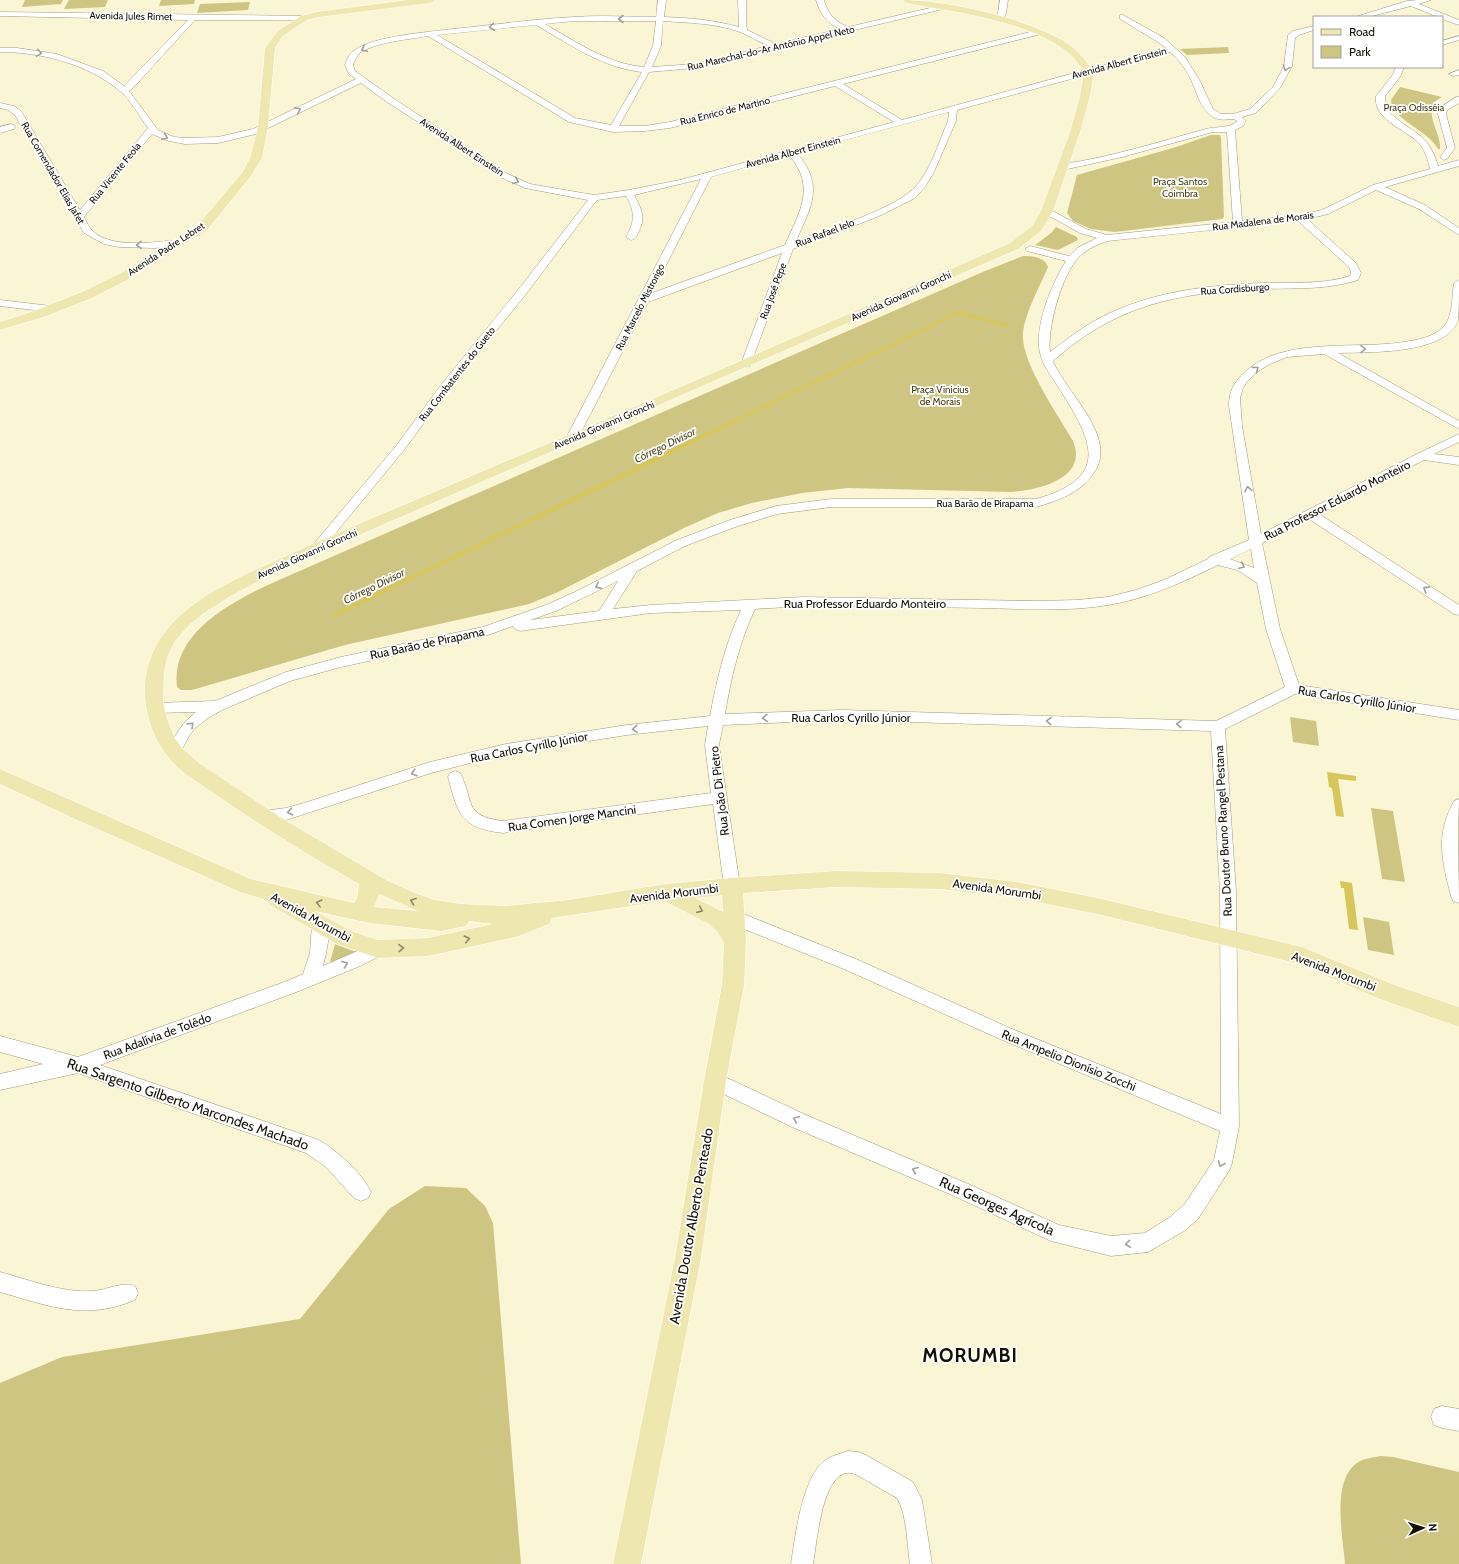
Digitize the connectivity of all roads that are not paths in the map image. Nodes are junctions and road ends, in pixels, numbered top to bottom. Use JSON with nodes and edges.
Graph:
{"nodes":[{"id":1,"x":430,"y":0,"type":"edge"},
{"id":2,"x":662,"y":0,"type":"edge"},
{"id":3,"x":742,"y":0,"type":"edge"},
{"id":4,"x":820,"y":0,"type":"edge"},
{"id":5,"x":907,"y":0,"type":"edge"},
{"id":6,"x":1004,"y":0,"type":"edge"},
{"id":7,"x":1403,"y":0,"type":"edge"},
{"id":8,"x":1428,"y":0,"type":"edge"},
{"id":9,"x":1412,"y":4,"type":"junction"},
{"id":10,"x":943,"y":7,"type":"junction"},
{"id":11,"x":0,"y":14,"type":"edge"},
{"id":12,"x":319,"y":14,"type":"junction"},
{"id":13,"x":1363,"y":16,"type":"edge"},
{"id":14,"x":1442,"y":16,"type":"edge"},
{"id":15,"x":194,"y":17,"type":"junction"},
{"id":16,"x":1123,"y":17,"type":"dead end"},
{"id":17,"x":1443,"y":17,"type":"edge"},
{"id":18,"x":262,"y":18,"type":"junction"},
{"id":19,"x":304,"y":18,"type":"junction"},
{"id":20,"x":275,"y":19,"type":"junction"},
{"id":21,"x":660,"y":19,"type":"junction"},
{"id":22,"x":1000,"y":19,"type":"junction"},
{"id":23,"x":536,"y":22,"type":"junction"},
{"id":24,"x":1459,"y":23,"type":"edge"},
{"id":25,"x":292,"y":25,"type":"junction"},
{"id":26,"x":1313,"y":28,"type":"edge"},
{"id":27,"x":848,"y":30,"type":"junction"},
{"id":28,"x":744,"y":31,"type":"junction"},
{"id":29,"x":1038,"y":32,"type":"junction"},
{"id":30,"x":1296,"y":33,"type":"junction"},
{"id":31,"x":429,"y":34,"type":"junction"},
{"id":32,"x":1459,"y":38,"type":"edge"},
{"id":33,"x":1443,"y":43,"type":"edge"},
{"id":34,"x":1299,"y":46,"type":"dead end"},
{"id":35,"x":776,"y":47,"type":"junction"},
{"id":36,"x":1172,"y":49,"type":"junction"},
{"id":37,"x":0,"y":50,"type":"edge"},
{"id":38,"x":1400,"y":68,"type":"edge"},
{"id":39,"x":647,"y":70,"type":"junction"},
{"id":40,"x":1089,"y":72,"type":"junction"},
{"id":41,"x":1066,"y":77,"type":"junction"},
{"id":42,"x":362,"y":79,"type":"junction"},
{"id":43,"x":836,"y":83,"type":"junction"},
{"id":44,"x":1087,"y":84,"type":"junction"},
{"id":45,"x":124,"y":90,"type":"junction"},
{"id":46,"x":1459,"y":99,"type":"edge"},
{"id":47,"x":0,"y":105,"type":"edge"},
{"id":48,"x":953,"y":108,"type":"junction"},
{"id":49,"x":1266,"y":110,"type":"dead end"},
{"id":50,"x":1219,"y":117,"type":"junction"},
{"id":51,"x":1238,"y":118,"type":"junction"},
{"id":52,"x":900,"y":122,"type":"junction"},
{"id":53,"x":11,"y":127,"type":"dead end"},
{"id":54,"x":263,"y":127,"type":"junction"},
{"id":55,"x":1222,"y":128,"type":"junction"},
{"id":56,"x":1232,"y":128,"type":"junction"},
{"id":57,"x":151,"y":129,"type":"junction"},
{"id":58,"x":613,"y":129,"type":"junction"},
{"id":59,"x":0,"y":130,"type":"edge"},
{"id":60,"x":1428,"y":149,"type":"junction"},
{"id":61,"x":792,"y":153,"type":"junction"},
{"id":62,"x":1444,"y":157,"type":"junction"},
{"id":63,"x":1459,"y":163,"type":"edge"},
{"id":64,"x":1063,"y":167,"type":"junction"},
{"id":65,"x":1435,"y":170,"type":"junction"},
{"id":66,"x":707,"y":176,"type":"junction"},
{"id":67,"x":1376,"y":187,"type":"junction"},
{"id":68,"x":629,"y":193,"type":"junction"},
{"id":69,"x":594,"y":198,"type":"junction"},
{"id":70,"x":1047,"y":211,"type":"junction"},
{"id":71,"x":79,"y":217,"type":"junction"},
{"id":72,"x":1300,"y":218,"type":"junction"},
{"id":73,"x":1238,"y":225,"type":"junction"},
{"id":74,"x":1459,"y":232,"type":"edge"},
{"id":75,"x":631,"y":238,"type":"dead end"},
{"id":76,"x":1107,"y":238,"type":"junction"},
{"id":77,"x":178,"y":243,"type":"junction"},
{"id":78,"x":789,"y":247,"type":"junction"},
{"id":79,"x":1030,"y":249,"type":"dead end"},
{"id":80,"x":1070,"y":259,"type":"junction"},
{"id":81,"x":1459,"y":284,"type":"edge"},
{"id":82,"x":643,"y":300,"type":"junction"},
{"id":83,"x":0,"y":303,"type":"edge"},
{"id":84,"x":51,"y":309,"type":"junction"},
{"id":85,"x":0,"y":326,"type":"edge"},
{"id":86,"x":1324,"y":349,"type":"junction"},
{"id":87,"x":1047,"y":360,"type":"junction"},
{"id":88,"x":746,"y":364,"type":"junction"},
{"id":89,"x":1459,"y":426,"type":"edge"},
{"id":90,"x":1459,"y":437,"type":"edge"},
{"id":91,"x":572,"y":438,"type":"junction"},
{"id":92,"x":1421,"y":456,"type":"junction"},
{"id":93,"x":1459,"y":461,"type":"edge"},
{"id":94,"x":1252,"y":512,"type":"junction"},
{"id":95,"x":1310,"y":514,"type":"junction"},
{"id":96,"x":1279,"y":530,"type":"junction"},
{"id":97,"x":1257,"y":542,"type":"junction"},
{"id":98,"x":316,"y":549,"type":"junction"},
{"id":99,"x":1214,"y":560,"type":"junction"},
{"id":100,"x":633,"y":568,"type":"junction"},
{"id":101,"x":1264,"y":583,"type":"junction"},
{"id":102,"x":750,"y":605,"type":"junction"},
{"id":103,"x":1459,"y":611,"type":"edge"},
{"id":104,"x":604,"y":614,"type":"junction"},
{"id":105,"x":485,"y":631,"type":"junction"},
{"id":106,"x":1293,"y":689,"type":"junction"},
{"id":107,"x":217,"y":706,"type":"junction"},
{"id":108,"x":155,"y":708,"type":"junction"},
{"id":109,"x":1459,"y":717,"type":"edge"},
{"id":110,"x":716,"y":720,"type":"junction"},
{"id":111,"x":1218,"y":726,"type":"junction"},
{"id":112,"x":174,"y":751,"type":"junction"},
{"id":113,"x":0,"y":776,"type":"edge"},
{"id":114,"x":455,"y":777,"type":"dead end"},
{"id":115,"x":718,"y":798,"type":"junction"},
{"id":116,"x":1459,"y":805,"type":"edge"},
{"id":117,"x":260,"y":816,"type":"junction"},
{"id":118,"x":369,"y":880,"type":"junction"},
{"id":119,"x":732,"y":886,"type":"junction"},
{"id":120,"x":265,"y":891,"type":"junction"},
{"id":121,"x":666,"y":892,"type":"junction"},
{"id":122,"x":1459,"y":896,"type":"edge"},
{"id":123,"x":568,"y":908,"type":"junction"},
{"id":124,"x":357,"y":913,"type":"junction"},
{"id":125,"x":506,"y":915,"type":"junction"},
{"id":126,"x":407,"y":919,"type":"junction"},
{"id":127,"x":320,"y":924,"type":"junction"},
{"id":128,"x":735,"y":929,"type":"junction"},
{"id":129,"x":1228,"y":937,"type":"junction"},
{"id":130,"x":428,"y":947,"type":"junction"},
{"id":131,"x":378,"y":949,"type":"junction"},
{"id":132,"x":311,"y":977,"type":"junction"},
{"id":133,"x":1413,"y":1001,"type":"junction"},
{"id":134,"x":1459,"y":1009,"type":"edge"},
{"id":135,"x":1459,"y":1017,"type":"edge"},
{"id":136,"x":1459,"y":1026,"type":"edge"},
{"id":137,"x":0,"y":1044,"type":"edge"},
{"id":138,"x":78,"y":1065,"type":"junction"},
{"id":139,"x":716,"y":1081,"type":"junction"},
{"id":140,"x":0,"y":1082,"type":"edge"},
{"id":141,"x":1230,"y":1126,"type":"junction"},
{"id":142,"x":361,"y":1192,"type":"dead end"},
{"id":143,"x":0,"y":1282,"type":"edge"},
{"id":144,"x":128,"y":1293,"type":"dead end"},
{"id":145,"x":627,"y":1564,"type":"edge"},
{"id":146,"x":802,"y":1564,"type":"edge"},
{"id":147,"x":921,"y":1564,"type":"edge"}],
"edges":[{"from":1,"to":12,"type":"main road","name":"Avenida Jules Rimet"},
{"from":2,"to":21,"type":"street"},
{"from":3,"to":28,"type":"street"},
{"from":4,"to":27,"type":"street"},
{"from":5,"to":10,"type":"main road"},
{"from":6,"to":22,"type":"street"},
{"from":7,"to":9,"type":"street"},
{"from":8,"to":9,"type":"street"},
{"from":9,"to":13,"type":"street"},
{"from":9,"to":14,"type":"street"},
{"from":10,"to":22,"type":"main road"},
{"from":10,"to":27,"type":"street","name":"Rua Marechal-do-Ar Antônio Appel Neto"},
{"from":11,"to":15,"type":"street","name":"Avenida Jules Rimet"},
{"from":12,"to":18,"type":"street","name":"Avenida Jules Rimet"},
{"from":12,"to":19,"type":"main road","name":"Avenida Padre Lebret"},
{"from":15,"to":18,"type":"street","name":"Avenida Jules Rimet"},
{"from":15,"to":45,"type":"street"},
{"from":16,"to":36,"type":"street"},
{"from":17,"to":24,"type":"street"},
{"from":18,"to":20,"type":"street","name":"Avenida Jules Rimet"},
{"from":19,"to":20,"type":"street","name":"Avenida Jules Rimet"},
{"from":19,"to":25,"type":"main road","name":"Avenida Padre Lebret"},
{"from":20,"to":25,"type":"main road"},
{"from":21,"to":23,"type":"street","name":"Avenida Albert Einstein","one_way":true},
{"from":21,"to":28,"type":"street","name":"Avenida Albert Einstein"},
{"from":21,"to":39,"type":"street"},
{"from":22,"to":29,"type":"main road"},
{"from":23,"to":31,"type":"street","name":"Avenida Albert Einstein","one_way":true},
{"from":23,"to":39,"type":"street","name":"Rua Marechal-do-Ar Antônio Appel Neto"},
{"from":25,"to":54,"type":"main road","name":"Avenida Padre Lebret"},
{"from":26,"to":30,"type":"street"},
{"from":27,"to":35,"type":"street","name":"Rua Marechal-do-Ar Antônio Appel Neto"},
{"from":28,"to":35,"type":"street","name":"Avenida Albert Einstein"},
{"from":29,"to":40,"type":"main road"},
{"from":29,"to":43,"type":"street","name":"Rua Enrico de Martino"},
{"from":30,"to":34,"type":"street"},
{"from":30,"to":51,"type":"street","one_way":true},
{"from":31,"to":42,"type":"street","name":"Avenida Albert Einstein","one_way":true},
{"from":31,"to":58,"type":"street","name":"Rua Enrico de Martino"},
{"from":32,"to":33,"type":"street"},
{"from":35,"to":39,"type":"street","name":"Rua Marechal-do-Ar Antônio Appel Neto"},
{"from":36,"to":40,"type":"street","name":"Avenida Albert Einstein"},
{"from":36,"to":50,"type":"street"},
{"from":37,"to":45,"type":"street","one_way":true},
{"from":38,"to":60,"type":"street"},
{"from":39,"to":58,"type":"street"},
{"from":40,"to":41,"type":"street","name":"Avenida Albert Einstein"},
{"from":40,"to":44,"type":"main road","name":"Avenida Giovanni Gronchi"},
{"from":41,"to":44,"type":"street","name":"Avenida Albert Einstein"},
{"from":41,"to":48,"type":"street","name":"Avenida Albert Einstein"},
{"from":54,"to":42,"type":"street","one_way":true},
{"from":42,"to":69,"type":"street","name":"Avenida Albert Einstein","one_way":true},
{"from":43,"to":52,"type":"street"},
{"from":43,"to":58,"type":"street","name":"Rua Enrico de Martino"},
{"from":44,"to":64,"type":"main road","name":"Avenida Giovanni Gronchi"},
{"from":45,"to":57,"type":"street"},
{"from":46,"to":62,"type":"street"},
{"from":47,"to":71,"type":"street","name":"Rua Comendador Elias Jafet"},
{"from":48,"to":52,"type":"street","name":"Avenida Albert Einstein"},
{"from":48,"to":78,"type":"street","name":"Rua Rafael Ielo"},
{"from":49,"to":51,"type":"street"},
{"from":50,"to":51,"type":"street"},
{"from":50,"to":55,"type":"street"},
{"from":51,"to":56,"type":"street"},
{"from":52,"to":61,"type":"street","name":"Avenida Albert Einstein"},
{"from":53,"to":59,"type":"street"},
{"from":57,"to":54,"type":"street","one_way":true},
{"from":54,"to":77,"type":"main road","name":"Avenida Padre Lebret"},
{"from":55,"to":56,"type":"street"},
{"from":55,"to":64,"type":"street"},
{"from":56,"to":73,"type":"street"},
{"from":57,"to":71,"type":"street","name":"Rua Vicente Feola"},
{"from":60,"to":62,"type":"street"},
{"from":60,"to":65,"type":"street"},
{"from":61,"to":66,"type":"street","name":"Avenida Albert Einstein"},
{"from":61,"to":78,"type":"street","name":"Rua José Pepe"},
{"from":62,"to":63,"type":"street"},
{"from":63,"to":65,"type":"street","name":"Rua Madalena de Morais"},
{"from":64,"to":70,"type":"main road","name":"Avenida Giovanni Gronchi"},
{"from":65,"to":67,"type":"street","name":"Rua Madalena de Morais"},
{"from":66,"to":68,"type":"street","name":"Avenida Albert Einstein"},
{"from":66,"to":82,"type":"street","name":"Rua Marcelo Mistrorigo"},
{"from":67,"to":72,"type":"street","name":"Rua Madalena de Morais"},
{"from":67,"to":74,"type":"street"},
{"from":68,"to":69,"type":"street","name":"Avenida Albert Einstein"},
{"from":68,"to":75,"type":"street"},
{"from":69,"to":98,"type":"street","name":"Rua Combatentes do Gueto"},
{"from":70,"to":76,"type":"street"},
{"from":70,"to":88,"type":"main road","name":"Avenida Giovanni Gronchi"},
{"from":77,"to":71,"type":"street","name":"Rua Comendador Elias Jafet","one_way":true},
{"from":72,"to":73,"type":"street","name":"Rua Madalena de Morais"},
{"from":72,"to":87,"type":"street","name":"Rua Cordisburgo"},
{"from":73,"to":76,"type":"street","name":"Rua Madalena de Morais"},
{"from":76,"to":80,"type":"street","name":"Rua Barão de Pirapama"},
{"from":77,"to":84,"type":"main road","name":"Avenida Padre Lebret"},
{"from":78,"to":82,"type":"street","name":"Rua Rafael Ielo"},
{"from":78,"to":88,"type":"street","name":"Rua José Pepe"},
{"from":79,"to":80,"type":"street"},
{"from":80,"to":87,"type":"street","name":"Rua Barão de Pirapama"},
{"from":86,"to":81,"type":"street","one_way":true},
{"from":82,"to":91,"type":"street","name":"Rua Marcelo Mistrorigo"},
{"from":83,"to":84,"type":"street"},
{"from":84,"to":85,"type":"main road","name":"Avenida Padre Lebret"},
{"from":86,"to":89,"type":"street"},
{"from":94,"to":86,"type":"street","one_way":true},
{"from":87,"to":100,"type":"street","name":"Rua Barão de Pirapama"},
{"from":88,"to":91,"type":"main road","name":"Avenida Giovanni Gronchi"},
{"from":90,"to":92,"type":"street","name":"Rua Professor Eduardo Monteiro"},
{"from":91,"to":98,"type":"main road","name":"Avenida Giovanni Gronchi"},
{"from":92,"to":93,"type":"street"},
{"from":92,"to":95,"type":"street","name":"Rua Professor Eduardo Monteiro"},
{"from":94,"to":96,"type":"street"},
{"from":94,"to":97,"type":"street"},
{"from":95,"to":96,"type":"street","name":"Rua Professor Eduardo Monteiro"},
{"from":103,"to":95,"type":"street","one_way":true},
{"from":96,"to":97,"type":"street","name":"Rua Professor Eduardo Monteiro"},
{"from":97,"to":99,"type":"street","name":"Rua Professor Eduardo Monteiro"},
{"from":97,"to":101,"type":"street"},
{"from":98,"to":108,"type":"main road","name":"Avenida Giovanni Gronchi"},
{"from":99,"to":101,"type":"street","one_way":true},
{"from":99,"to":102,"type":"street","name":"Rua Professor Eduardo Monteiro"},
{"from":100,"to":104,"type":"street"},
{"from":100,"to":105,"type":"street","name":"Rua Barão de Pirapama","one_way":true},
{"from":101,"to":106,"type":"street"},
{"from":102,"to":104,"type":"street","name":"Rua Professor Eduardo Monteiro"},
{"from":102,"to":110,"type":"street","name":"Rua João Di Pietro"},
{"from":104,"to":105,"type":"street","name":"Rua Professor Eduardo Monteiro"},
{"from":105,"to":107,"type":"street","name":"Rua Barão de Pirapama"},
{"from":106,"to":109,"type":"street","name":"Rua Carlos Cyrillo Júnior"},
{"from":106,"to":111,"type":"street","name":"Rua Carlos Cyrillo Júnior"},
{"from":107,"to":108,"type":"street","name":"Rua Barão de Pirapama"},
{"from":112,"to":107,"type":"street","name":"Rua Barão de Pirapama","one_way":true},
{"from":108,"to":112,"type":"main road","name":"Avenida Giovanni Gronchi"},
{"from":111,"to":110,"type":"street","name":"Rua Carlos Cyrillo Júnior","one_way":true},
{"from":110,"to":115,"type":"street","name":"Rua João Di Pietro"},
{"from":110,"to":117,"type":"street","name":"Rua Carlos Cyrillo Júnior","one_way":true},
{"from":111,"to":129,"type":"street","name":"Rua Doutor Bruno Rangel Pestana"},
{"from":112,"to":117,"type":"main road","name":"Avenida Giovanni Gronchi"},
{"from":113,"to":120,"type":"main road","name":"Avenida Morumbi"},
{"from":114,"to":115,"type":"street","name":"Rua Comen Jorge Mancini"},
{"from":115,"to":119,"type":"street","name":"Rua João Di Pietro"},
{"from":116,"to":122,"type":"street"},
{"from":117,"to":118,"type":"main road","name":"Avenida Giovanni Gronchi"},
{"from":118,"to":124,"type":"main road"},
{"from":125,"to":118,"type":"main road","name":"Avenida Giovanni Gronchi","one_way":true},
{"from":118,"to":126,"type":"main road","name":"Avenida Giovanni Gronchi"},
{"from":119,"to":121,"type":"main road","name":"Avenida Morumbi"},
{"from":119,"to":128,"type":"main road","name":"Avenida Doutor Alberto Penteado"},
{"from":119,"to":129,"type":"main road","name":"Avenida Morumbi"},
{"from":124,"to":120,"type":"main road","name":"Avenida Morumbi","one_way":true},
{"from":120,"to":127,"type":"main road","name":"Avenida Morumbi"},
{"from":121,"to":123,"type":"main road","name":"Avenida Morumbi"},
{"from":121,"to":128,"type":"main road","one_way":true},
{"from":123,"to":125,"type":"main road","name":"Avenida Morumbi"},
{"from":130,"to":123,"type":"main road","name":"Avenida Morumbi","one_way":true},
{"from":124,"to":126,"type":"main road","name":"Avenida Morumbi"},
{"from":125,"to":126,"type":"main road","name":"Avenida Morumbi"},
{"from":126,"to":130,"type":"main road","name":"Avenida Giovanni Gronchi"},
{"from":127,"to":131,"type":"main road","name":"Avenida Morumbi"},
{"from":127,"to":132,"type":"street"},
{"from":128,"to":139,"type":"main road","name":"Avenida Doutor Alberto Penteado"},
{"from":128,"to":141,"type":"street","name":"Rua Ampelio Dionísio Zocchi"},
{"from":129,"to":133,"type":"main road","name":"Avenida Morumbi"},
{"from":129,"to":141,"type":"street"},
{"from":131,"to":130,"type":"main road","name":"Avenida Morumbi","one_way":true},
{"from":132,"to":131,"type":"street","name":"Rua Adalívia de Tolêdo","one_way":true},
{"from":132,"to":138,"type":"street","name":"Rua Adalívia de Tolêdo"},
{"from":133,"to":134,"type":"main road"},
{"from":133,"to":135,"type":"main road","name":"Avenida Morumbi"},
{"from":133,"to":136,"type":"main road","name":"Avenida Morumbi"},
{"from":137,"to":138,"type":"street","name":"Rua Sargento Gilberto Marcondes Machado"},
{"from":138,"to":140,"type":"street","name":"Rua Adalívia de Tolêdo"},
{"from":138,"to":142,"type":"street","name":"Rua Sargento Gilberto Marcondes Machado"},
{"from":141,"to":139,"type":"street","name":"Rua Georges Agrícola","one_way":true},
{"from":139,"to":145,"type":"main road","name":"Avenida Doutor Alberto Penteado"},
{"from":143,"to":144,"type":"street"},
{"from":146,"to":147,"type":"street"}]}
